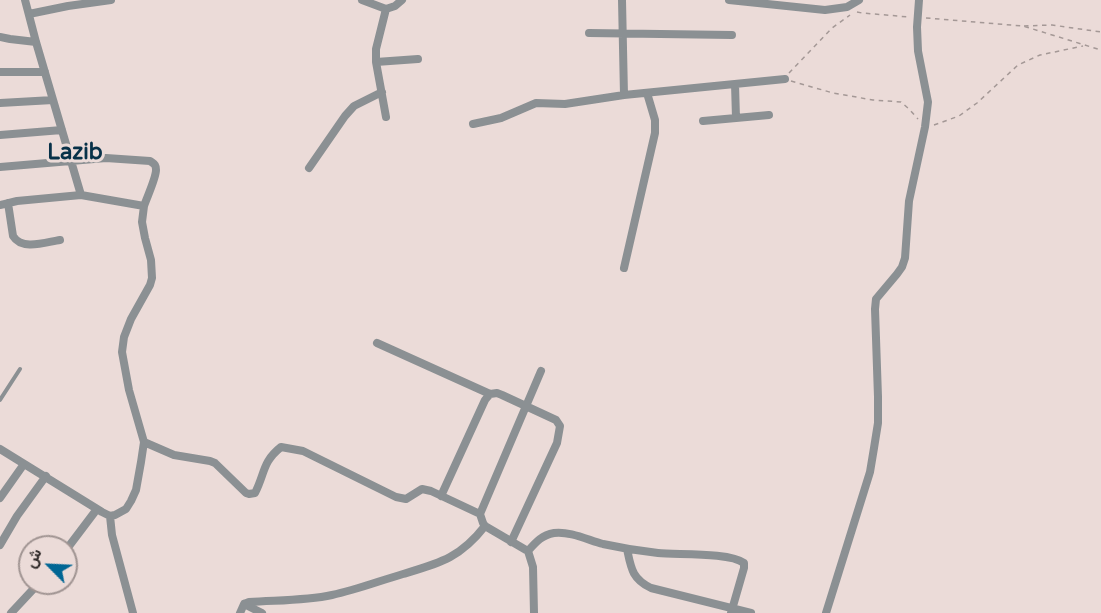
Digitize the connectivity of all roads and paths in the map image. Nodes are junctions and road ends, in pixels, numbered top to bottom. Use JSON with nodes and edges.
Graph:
{"nodes":[{"id":1,"x":25,"y":0,"type":"edge"},
{"id":2,"x":111,"y":0,"type":"edge"},
{"id":3,"x":362,"y":0,"type":"edge"},
{"id":4,"x":402,"y":0,"type":"edge"},
{"id":5,"x":622,"y":0,"type":"edge"},
{"id":6,"x":729,"y":0,"type":"edge"},
{"id":7,"x":859,"y":0,"type":"edge"},
{"id":8,"x":919,"y":0,"type":"edge"},
{"id":9,"x":386,"y":9,"type":"junction"},
{"id":10,"x":29,"y":14,"type":"junction"},
{"id":11,"x":917,"y":18,"type":"junction"},
{"id":12,"x":1023,"y":26,"type":"junction"},
{"id":13,"x":1101,"y":32,"type":"edge"},
{"id":14,"x":589,"y":33,"type":"dead end"},
{"id":15,"x":622,"y":33,"type":"junction"},
{"id":16,"x":732,"y":35,"type":"dead end"},
{"id":17,"x":0,"y":37,"type":"edge"},
{"id":18,"x":36,"y":42,"type":"junction"},
{"id":19,"x":1083,"y":46,"type":"junction"},
{"id":20,"x":1101,"y":50,"type":"edge"},
{"id":21,"x":418,"y":59,"type":"dead end"},
{"id":22,"x":376,"y":62,"type":"junction"},
{"id":23,"x":0,"y":72,"type":"edge"},
{"id":24,"x":45,"y":72,"type":"junction"},
{"id":25,"x":785,"y":79,"type":"junction"},
{"id":26,"x":735,"y":84,"type":"junction"},
{"id":27,"x":382,"y":92,"type":"junction"},
{"id":28,"x":647,"y":93,"type":"junction"},
{"id":29,"x":624,"y":95,"type":"junction"},
{"id":30,"x":53,"y":100,"type":"junction"},
{"id":31,"x":0,"y":103,"type":"edge"},
{"id":32,"x":769,"y":115,"type":"dead end"},
{"id":33,"x":386,"y":117,"type":"dead end"},
{"id":34,"x":736,"y":118,"type":"junction"},
{"id":35,"x":703,"y":121,"type":"dead end"},
{"id":36,"x":473,"y":124,"type":"dead end"},
{"id":37,"x":925,"y":127,"type":"junction"},
{"id":38,"x":62,"y":130,"type":"junction"},
{"id":39,"x":0,"y":135,"type":"edge"},
{"id":40,"x":71,"y":160,"type":"junction"},
{"id":41,"x":0,"y":167,"type":"edge"},
{"id":42,"x":309,"y":168,"type":"dead end"},
{"id":43,"x":81,"y":195,"type":"junction"},
{"id":44,"x":4,"y":204,"type":"edge"},
{"id":45,"x":144,"y":206,"type":"junction"},
{"id":46,"x":60,"y":240,"type":"dead end"},
{"id":47,"x":624,"y":268,"type":"dead end"},
{"id":48,"x":377,"y":343,"type":"dead end"},
{"id":49,"x":20,"y":369,"type":"dead end"},
{"id":50,"x":541,"y":371,"type":"dead end"},
{"id":51,"x":490,"y":394,"type":"junction"},
{"id":52,"x":0,"y":400,"type":"edge"},
{"id":53,"x":526,"y":406,"type":"junction"},
{"id":54,"x":144,"y":442,"type":"junction"},
{"id":55,"x":0,"y":449,"type":"edge"},
{"id":56,"x":24,"y":464,"type":"junction"},
{"id":57,"x":46,"y":476,"type":"junction"},
{"id":58,"x":441,"y":496,"type":"junction"},
{"id":59,"x":0,"y":498,"type":"edge"},
{"id":60,"x":97,"y":509,"type":"junction"},
{"id":61,"x":480,"y":513,"type":"junction"},
{"id":62,"x":110,"y":516,"type":"junction"},
{"id":63,"x":485,"y":526,"type":"junction"},
{"id":64,"x":77,"y":535,"type":"edge"},
{"id":65,"x":511,"y":542,"type":"junction"},
{"id":66,"x":0,"y":545,"type":"edge"},
{"id":67,"x":627,"y":549,"type":"junction"},
{"id":68,"x":528,"y":551,"type":"junction"},
{"id":69,"x":28,"y":595,"type":"edge"},
{"id":70,"x":244,"y":604,"type":"junction"},
{"id":71,"x":731,"y":611,"type":"edge"},
{"id":72,"x":11,"y":613,"type":"edge"},
{"id":73,"x":133,"y":613,"type":"edge"},
{"id":74,"x":240,"y":613,"type":"edge"},
{"id":75,"x":262,"y":613,"type":"edge"},
{"id":76,"x":534,"y":613,"type":"edge"},
{"id":77,"x":751,"y":613,"type":"edge"},
{"id":78,"x":826,"y":613,"type":"edge"}],
"edges":[{"from":1,"to":10,"type":"street"},
{"from":2,"to":10,"type":"street"},
{"from":3,"to":9,"type":"street"},
{"from":4,"to":9,"type":"street"},
{"from":5,"to":15,"type":"street"},
{"from":6,"to":7,"type":"street"},
{"from":8,"to":11,"type":"street"},
{"from":9,"to":22,"type":"street"},
{"from":10,"to":18,"type":"street"},
{"from":11,"to":12,"type":"path"},
{"from":11,"to":25,"type":"path"},
{"from":11,"to":37,"type":"street"},
{"from":12,"to":13,"type":"path"},
{"from":12,"to":19,"type":"path"},
{"from":14,"to":15,"type":"street"},
{"from":15,"to":16,"type":"street"},
{"from":15,"to":29,"type":"street"},
{"from":17,"to":18,"type":"street"},
{"from":18,"to":24,"type":"street"},
{"from":19,"to":20,"type":"path"},
{"from":19,"to":37,"type":"path"},
{"from":21,"to":22,"type":"street"},
{"from":22,"to":27,"type":"street"},
{"from":23,"to":24,"type":"street"},
{"from":24,"to":30,"type":"street"},
{"from":25,"to":26,"type":"street"},
{"from":25,"to":37,"type":"path"},
{"from":26,"to":28,"type":"street"},
{"from":26,"to":34,"type":"street"},
{"from":27,"to":33,"type":"street"},
{"from":27,"to":42,"type":"street"},
{"from":28,"to":29,"type":"street"},
{"from":28,"to":47,"type":"street"},
{"from":29,"to":36,"type":"street"},
{"from":30,"to":31,"type":"street"},
{"from":30,"to":38,"type":"street"},
{"from":32,"to":34,"type":"street"},
{"from":34,"to":35,"type":"street"},
{"from":37,"to":78,"type":"street"},
{"from":38,"to":39,"type":"street"},
{"from":38,"to":40,"type":"street"},
{"from":40,"to":41,"type":"street"},
{"from":40,"to":43,"type":"street"},
{"from":40,"to":45,"type":"street"},
{"from":43,"to":44,"type":"street"},
{"from":43,"to":45,"type":"street"},
{"from":44,"to":46,"type":"street"},
{"from":45,"to":54,"type":"street"},
{"from":48,"to":51,"type":"street"},
{"from":49,"to":52,"type":"lane"},
{"from":50,"to":53,"type":"street"},
{"from":51,"to":53,"type":"street"},
{"from":51,"to":58,"type":"street"},
{"from":53,"to":61,"type":"street"},
{"from":53,"to":65,"type":"street"},
{"from":54,"to":58,"type":"street"},
{"from":54,"to":62,"type":"street"},
{"from":55,"to":56,"type":"street"},
{"from":56,"to":57,"type":"street"},
{"from":56,"to":59,"type":"street"},
{"from":57,"to":60,"type":"street"},
{"from":57,"to":66,"type":"street"},
{"from":58,"to":61,"type":"street"},
{"from":60,"to":62,"type":"street"},
{"from":60,"to":64,"type":"street"},
{"from":61,"to":63,"type":"street"},
{"from":62,"to":73,"type":"street"},
{"from":63,"to":65,"type":"street"},
{"from":63,"to":70,"type":"street"},
{"from":65,"to":68,"type":"street"},
{"from":67,"to":68,"type":"street"},
{"from":67,"to":71,"type":"street"},
{"from":67,"to":71,"type":"street"},
{"from":68,"to":76,"type":"street"},
{"from":69,"to":72,"type":"street"},
{"from":70,"to":74,"type":"street"},
{"from":70,"to":75,"type":"street"},
{"from":71,"to":77,"type":"street"}]}
